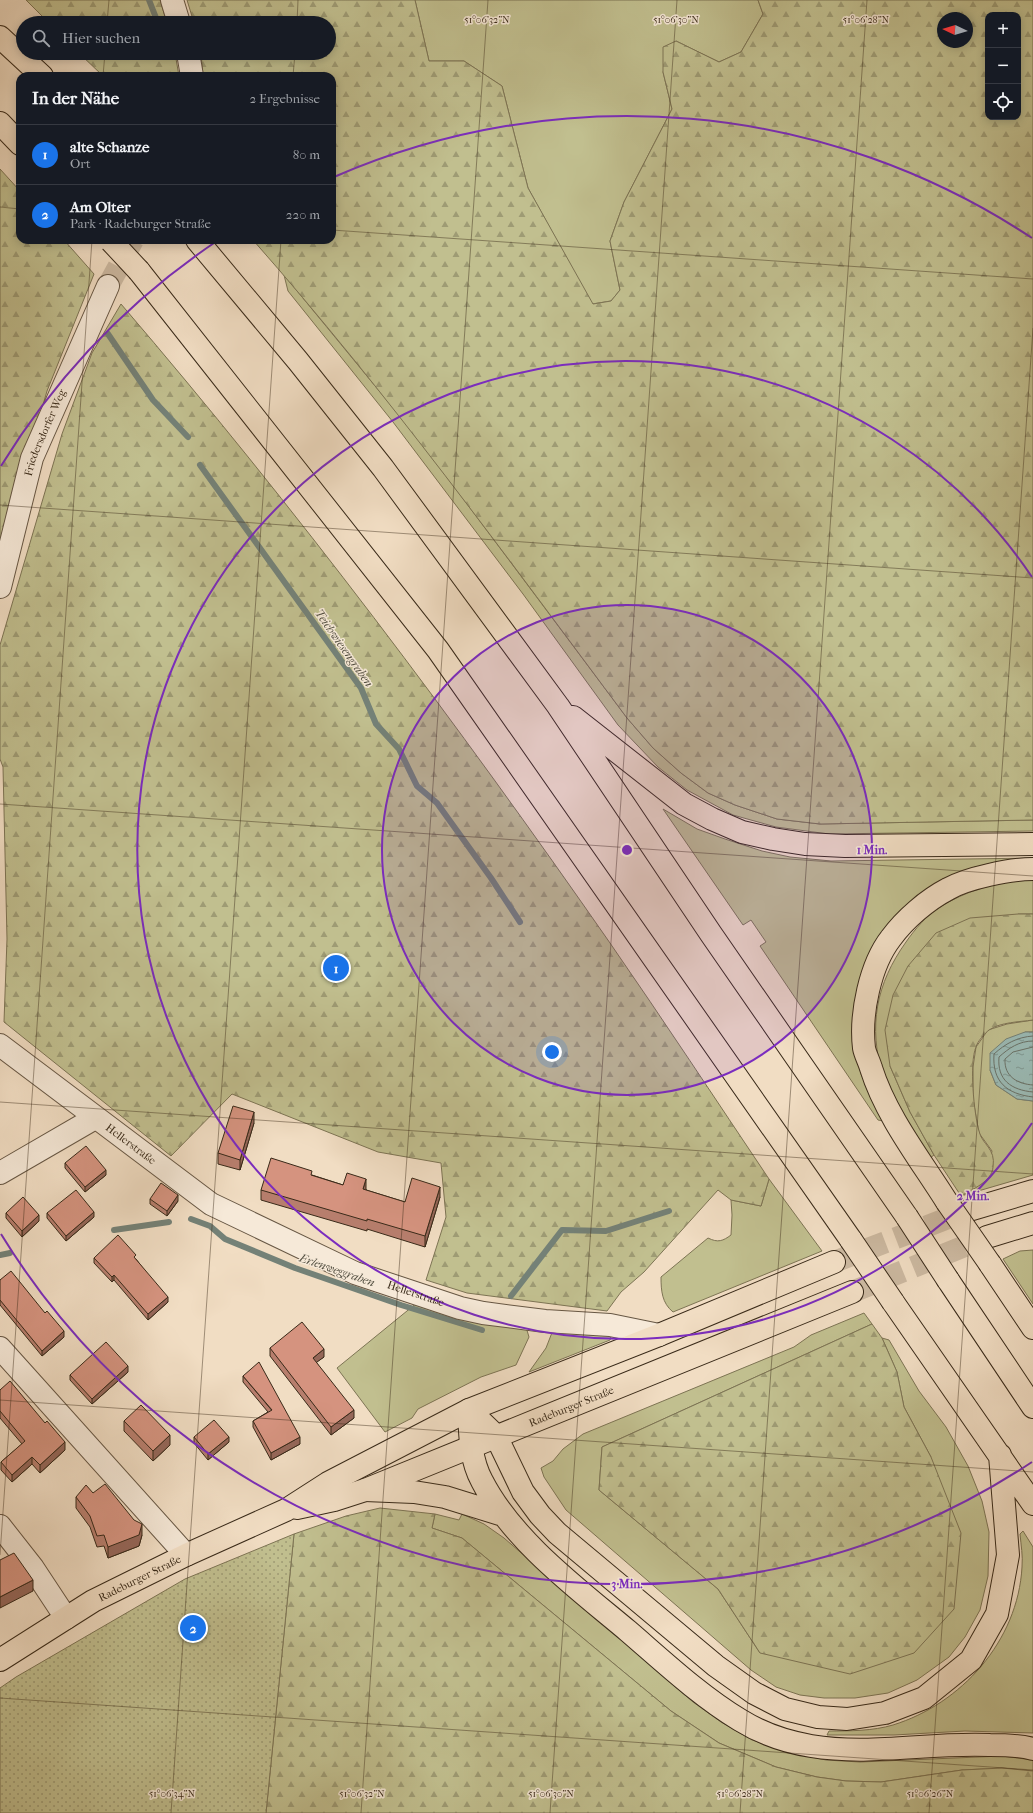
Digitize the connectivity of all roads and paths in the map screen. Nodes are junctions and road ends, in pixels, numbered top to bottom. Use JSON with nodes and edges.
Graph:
{"nodes":[{"id":1,"x":172,"y":0,"type":"edge"},
{"id":2,"x":177,"y":16,"type":"edge"},
{"id":3,"x":0,"y":37,"type":"edge"},
{"id":4,"x":16,"y":52,"type":"edge"},
{"id":5,"x":25,"y":60,"type":"edge"},
{"id":6,"x":189,"y":60,"type":"edge"},
{"id":7,"x":38,"y":72,"type":"edge"},
{"id":8,"x":191,"y":72,"type":"edge"},
{"id":9,"x":0,"y":123,"type":"edge"},
{"id":10,"x":16,"y":140,"type":"edge"},
{"id":11,"x":114,"y":244,"type":"edge"},
{"id":12,"x":200,"y":244,"type":"edge"},
{"id":13,"x":108,"y":286,"type":"tunnel mouth"},
{"id":14,"x":0,"y":587,"type":"edge"},
{"id":15,"x":558,"y":706,"type":"junction"},
{"id":16,"x":1033,"y":844,"type":"edge"},
{"id":17,"x":1033,"y":869,"type":"edge"},
{"id":18,"x":0,"y":1045,"type":"edge"},
{"id":19,"x":95,"y":1118,"type":"junction"},
{"id":20,"x":0,"y":1173,"type":"edge"},
{"id":21,"x":1033,"y":1191,"type":"edge"},
{"id":22,"x":969,"y":1210,"type":"tunnel mouth"},
{"id":23,"x":1033,"y":1223,"type":"edge"},
{"id":24,"x":987,"y":1237,"type":"tunnel mouth"},
{"id":25,"x":834,"y":1262,"type":"tunnel mouth"},
{"id":26,"x":852,"y":1292,"type":"tunnel mouth"},
{"id":27,"x":1033,"y":1328,"type":"edge"},
{"id":28,"x":659,"y":1335,"type":"junction"},
{"id":29,"x":0,"y":1348,"type":"edge"},
{"id":30,"x":1033,"y":1407,"type":"edge"},
{"id":31,"x":469,"y":1410,"type":"junction"},
{"id":32,"x":496,"y":1436,"type":"junction"},
{"id":33,"x":471,"y":1448,"type":"junction"},
{"id":34,"x":1000,"y":1454,"type":"junction"},
{"id":35,"x":365,"y":1490,"type":"junction"},
{"id":36,"x":1033,"y":1504,"type":"edge"},
{"id":37,"x":286,"y":1510,"type":"junction"},
{"id":38,"x":503,"y":1515,"type":"junction"},
{"id":39,"x":0,"y":1526,"type":"edge"},
{"id":40,"x":186,"y":1554,"type":"junction"},
{"id":41,"x":66,"y":1618,"type":"junction"},
{"id":42,"x":0,"y":1660,"type":"edge"},
{"id":43,"x":1033,"y":1748,"type":"edge"}],
"edges":[{"from":1,"to":2,"type":"street"},
{"from":3,"to":4,"type":"main road"},
{"from":5,"to":7,"type":"main road"},
{"from":6,"to":8,"type":"street"},
{"from":9,"to":10,"type":"main road"},
{"from":11,"to":34,"type":"main road","bridge":true},
{"from":12,"to":15,"type":"main road"},
{"from":13,"to":14,"type":"street","name":"Friedersdorfer Weg"},
{"from":15,"to":16,"type":"main road"},
{"from":15,"to":30,"type":"main road","bridge":true},
{"from":17,"to":27,"type":"main road","bridge":true},
{"from":18,"to":19,"type":"street","name":"Hellerstraße"},
{"from":19,"to":20,"type":"street","name":"Hellerstraße"},
{"from":19,"to":28,"type":"street","name":"Hellerstraße"},
{"from":21,"to":22,"type":"main road"},
{"from":23,"to":24,"type":"main road"},
{"from":25,"to":28,"type":"main road","name":"Radeburger Straße"},
{"from":26,"to":32,"type":"main road","name":"Radeburger Straße"},
{"from":28,"to":31,"type":"main road","name":"Radeburger Straße"},
{"from":29,"to":40,"type":"street"},
{"from":31,"to":32,"type":"main road"},
{"from":31,"to":33,"type":"main road"},
{"from":31,"to":37,"type":"main road","name":"Radeburger Straße"},
{"from":32,"to":33,"type":"main road","name":"Radeburger Straße"},
{"from":32,"to":34,"type":"main road"},
{"from":33,"to":35,"type":"main road","name":"Radeburger Straße"},
{"from":33,"to":38,"type":"main road"},
{"from":34,"to":36,"type":"main road"},
{"from":35,"to":37,"type":"main road","name":"Radeburger Straße"},
{"from":35,"to":38,"type":"main road"},
{"from":37,"to":40,"type":"main road","name":"Radeburger Straße"},
{"from":38,"to":43,"type":"main road"},
{"from":39,"to":41,"type":"street"},
{"from":40,"to":41,"type":"main road","name":"Radeburger Straße"},
{"from":41,"to":42,"type":"main road","name":"Radeburger Straße"}]}
